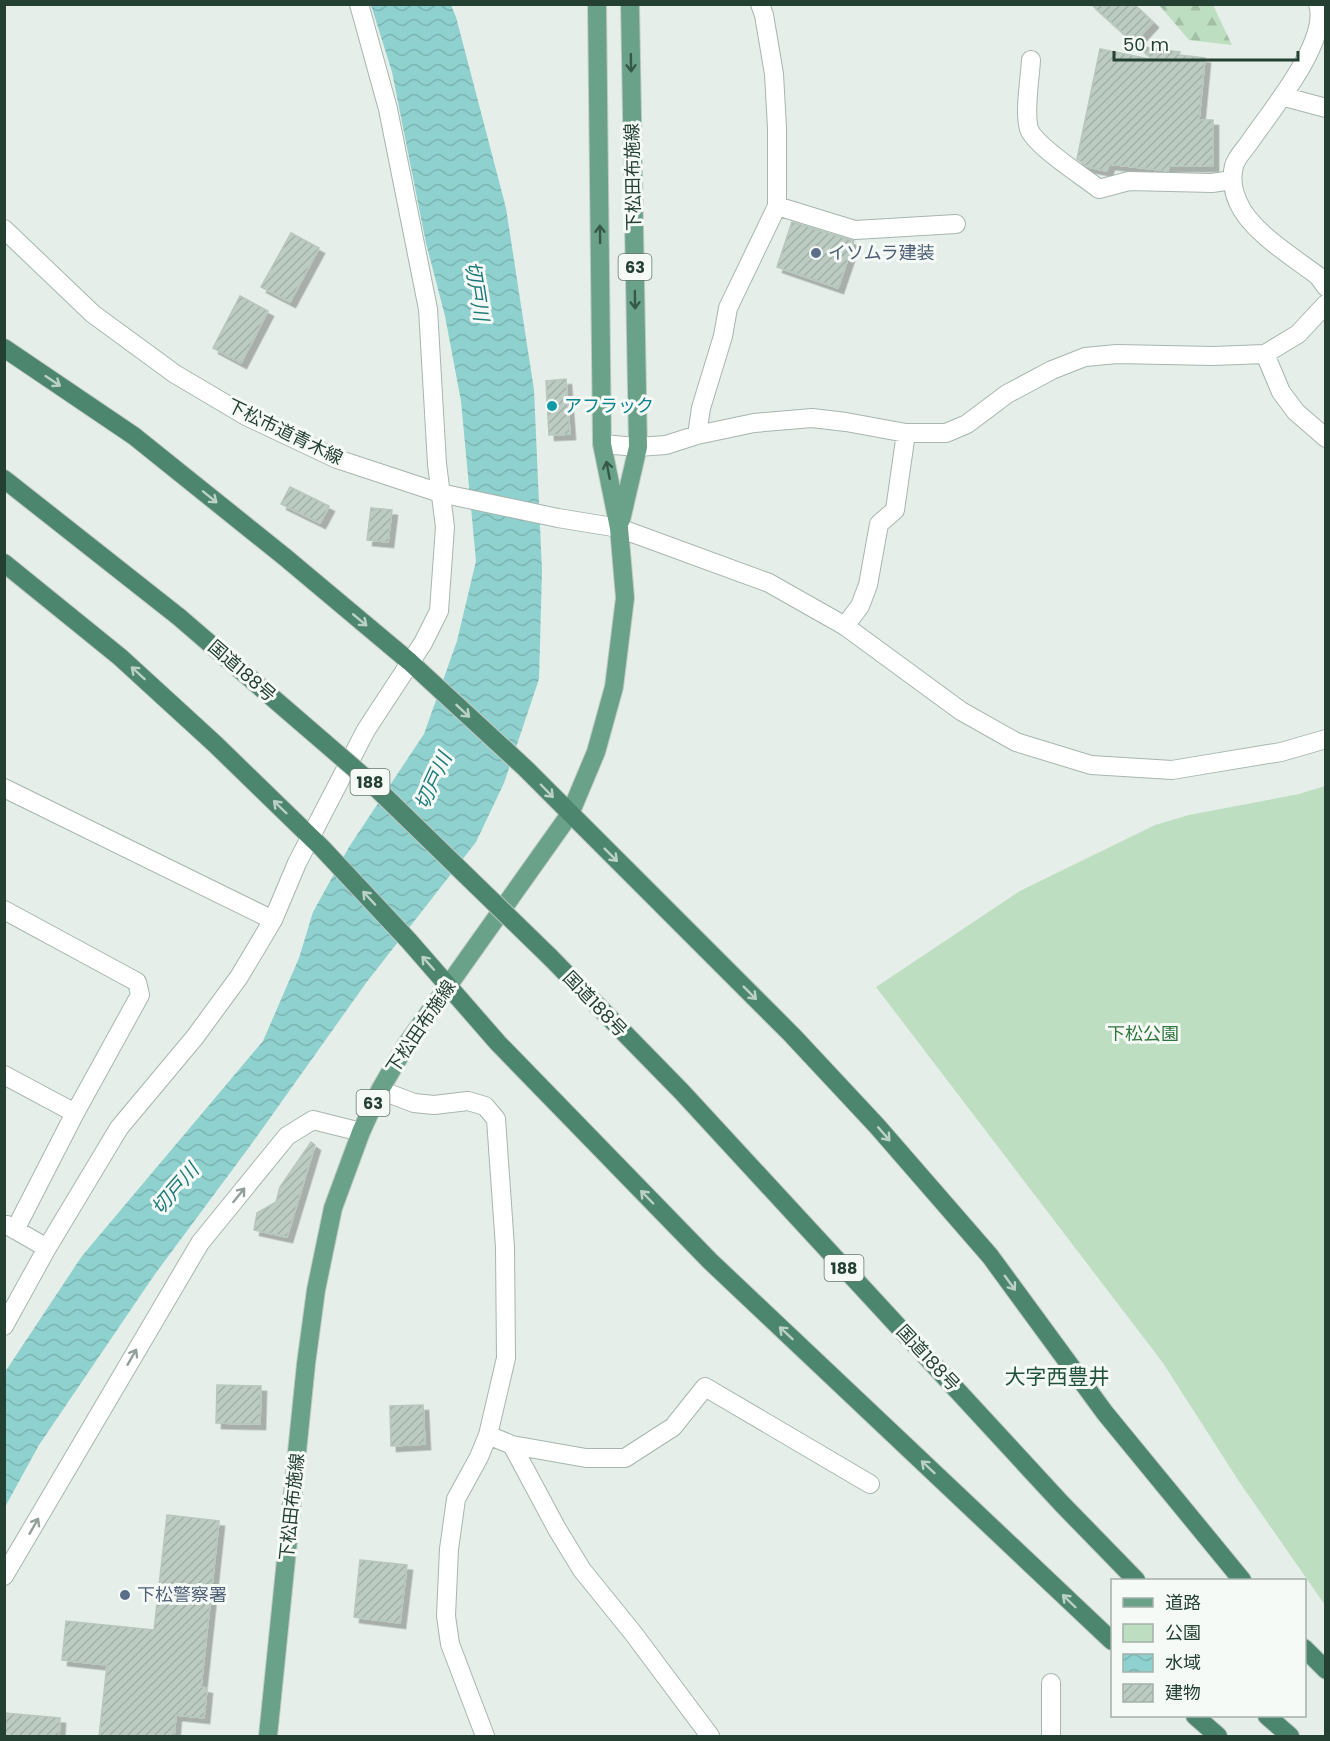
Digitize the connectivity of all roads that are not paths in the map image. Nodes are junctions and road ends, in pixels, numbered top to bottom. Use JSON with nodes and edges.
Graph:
{"nodes":[{"id":1,"x":359,"y":4,"type":"edge"},
{"id":2,"x":597,"y":4,"type":"edge"},
{"id":3,"x":630,"y":4,"type":"edge"},
{"id":4,"x":760,"y":4,"type":"edge"},
{"id":5,"x":1318,"y":4,"type":"edge"},
{"id":6,"x":1031,"y":60,"type":"dead end"},
{"id":7,"x":1285,"y":97,"type":"junction"},
{"id":8,"x":1326,"y":108,"type":"edge"},
{"id":9,"x":1232,"y":180,"type":"junction"},
{"id":10,"x":777,"y":206,"type":"junction"},
{"id":11,"x":956,"y":224,"type":"dead end"},
{"id":12,"x":4,"y":229,"type":"edge"},
{"id":13,"x":1326,"y":287,"type":"edge"},
{"id":14,"x":1326,"y":304,"type":"edge"},
{"id":15,"x":4,"y":348,"type":"edge"},
{"id":16,"x":1265,"y":354,"type":"junction"},
{"id":17,"x":906,"y":433,"type":"junction"},
{"id":18,"x":697,"y":435,"type":"junction"},
{"id":19,"x":1326,"y":438,"type":"edge"},
{"id":20,"x":602,"y":444,"type":"junction"},
{"id":21,"x":638,"y":447,"type":"junction"},
{"id":22,"x":4,"y":479,"type":"edge"},
{"id":23,"x":444,"y":495,"type":"junction"},
{"id":24,"x":619,"y":528,"type":"junction"},
{"id":25,"x":4,"y":563,"type":"edge"},
{"id":26,"x":845,"y":626,"type":"junction"},
{"id":27,"x":415,"y":667,"type":"junction"},
{"id":28,"x":1326,"y":739,"type":"edge"},
{"id":29,"x":4,"y":788,"type":"edge"},
{"id":30,"x":570,"y":814,"type":"junction"},
{"id":31,"x":316,"y":843,"type":"junction"},
{"id":32,"x":4,"y":910,"type":"edge"},
{"id":33,"x":273,"y":920,"type":"junction"},
{"id":34,"x":448,"y":985,"type":"junction"},
{"id":35,"x":4,"y":1075,"type":"edge"},
{"id":36,"x":380,"y":1089,"type":"junction"},
{"id":37,"x":75,"y":1113,"type":"junction"},
{"id":38,"x":361,"y":1132,"type":"junction"},
{"id":39,"x":10,"y":1227,"type":"edge"},
{"id":40,"x":47,"y":1248,"type":"junction"},
{"id":41,"x":4,"y":1326,"type":"edge"},
{"id":42,"x":488,"y":1435,"type":"junction"},
{"id":43,"x":512,"y":1446,"type":"junction"},
{"id":44,"x":870,"y":1484,"type":"dead end"},
{"id":45,"x":4,"y":1576,"type":"edge"},
{"id":46,"x":1134,"y":1579,"type":"edge"},
{"id":47,"x":1240,"y":1579,"type":"edge"},
{"id":48,"x":1111,"y":1639,"type":"edge"},
{"id":49,"x":1306,"y":1649,"type":"edge"},
{"id":50,"x":1326,"y":1670,"type":"edge"},
{"id":51,"x":1051,"y":1683,"type":"dead end"},
{"id":52,"x":1196,"y":1717,"type":"edge"},
{"id":53,"x":1269,"y":1717,"type":"edge"},
{"id":54,"x":268,"y":1737,"type":"edge"},
{"id":55,"x":485,"y":1737,"type":"edge"},
{"id":56,"x":710,"y":1737,"type":"edge"},
{"id":57,"x":1052,"y":1737,"type":"edge"},
{"id":58,"x":1218,"y":1737,"type":"edge"},
{"id":59,"x":1290,"y":1737,"type":"edge"}],
"edges":[{"from":1,"to":23,"type":"street"},
{"from":20,"to":2,"type":"main road","name":"下松田布施線","number":"63","one_way":true},
{"from":3,"to":21,"type":"main road","name":"下松田布施線","number":"63","one_way":true},
{"from":4,"to":10,"type":"street"},
{"from":5,"to":7,"type":"street"},
{"from":6,"to":9,"type":"street"},
{"from":7,"to":8,"type":"street"},
{"from":7,"to":9,"type":"street"},
{"from":9,"to":13,"type":"street"},
{"from":10,"to":11,"type":"street"},
{"from":10,"to":18,"type":"street"},
{"from":12,"to":23,"type":"street","name":"下松市道青木線"},
{"from":14,"to":16,"type":"street"},
{"from":15,"to":27,"type":"highway","one_way":true},
{"from":16,"to":17,"type":"street"},
{"from":16,"to":19,"type":"street"},
{"from":17,"to":18,"type":"street"},
{"from":17,"to":26,"type":"street"},
{"from":18,"to":21,"type":"street"},
{"from":20,"to":21,"type":"street"},
{"from":24,"to":20,"type":"main road","name":"下松田布施線","number":"63","one_way":true},
{"from":21,"to":24,"type":"main road","name":"下松田布施線","number":"63"},
{"from":22,"to":46,"type":"highway","name":"国道188号","number":"188","bridge":true},
{"from":23,"to":24,"type":"street","name":"下松市道青木線"},
{"from":23,"to":27,"type":"street"},
{"from":24,"to":26,"type":"street","name":"下松市道青木線"},
{"from":24,"to":30,"type":"main road","name":"下松田布施線","number":"63"},
{"from":31,"to":25,"type":"highway","one_way":true},
{"from":26,"to":28,"type":"street","name":"下松市道青木線"},
{"from":27,"to":30,"type":"highway","one_way":true},
{"from":27,"to":31,"type":"street"},
{"from":29,"to":33,"type":"street"},
{"from":30,"to":34,"type":"main road","name":"下松田布施線","number":"63"},
{"from":30,"to":47,"type":"highway","one_way":true},
{"from":31,"to":33,"type":"street"},
{"from":34,"to":31,"type":"highway","one_way":true},
{"from":32,"to":37,"type":"street"},
{"from":33,"to":40,"type":"street"},
{"from":34,"to":36,"type":"main road","name":"下松田布施線","number":"63"},
{"from":48,"to":34,"type":"highway","one_way":true},
{"from":35,"to":37,"type":"street"},
{"from":36,"to":38,"type":"main road","name":"下松田布施線","number":"63"},
{"from":36,"to":42,"type":"street"},
{"from":37,"to":39,"type":"street"},
{"from":45,"to":38,"type":"street","one_way":true},
{"from":38,"to":54,"type":"main road","name":"下松田布施線","number":"63"},
{"from":39,"to":40,"type":"street"},
{"from":40,"to":41,"type":"street"},
{"from":42,"to":43,"type":"street"},
{"from":42,"to":55,"type":"street"},
{"from":43,"to":44,"type":"street"},
{"from":43,"to":56,"type":"street"},
{"from":49,"to":50,"type":"highway"},
{"from":51,"to":57,"type":"street"},
{"from":52,"to":58,"type":"highway"},
{"from":53,"to":59,"type":"highway"}]}
